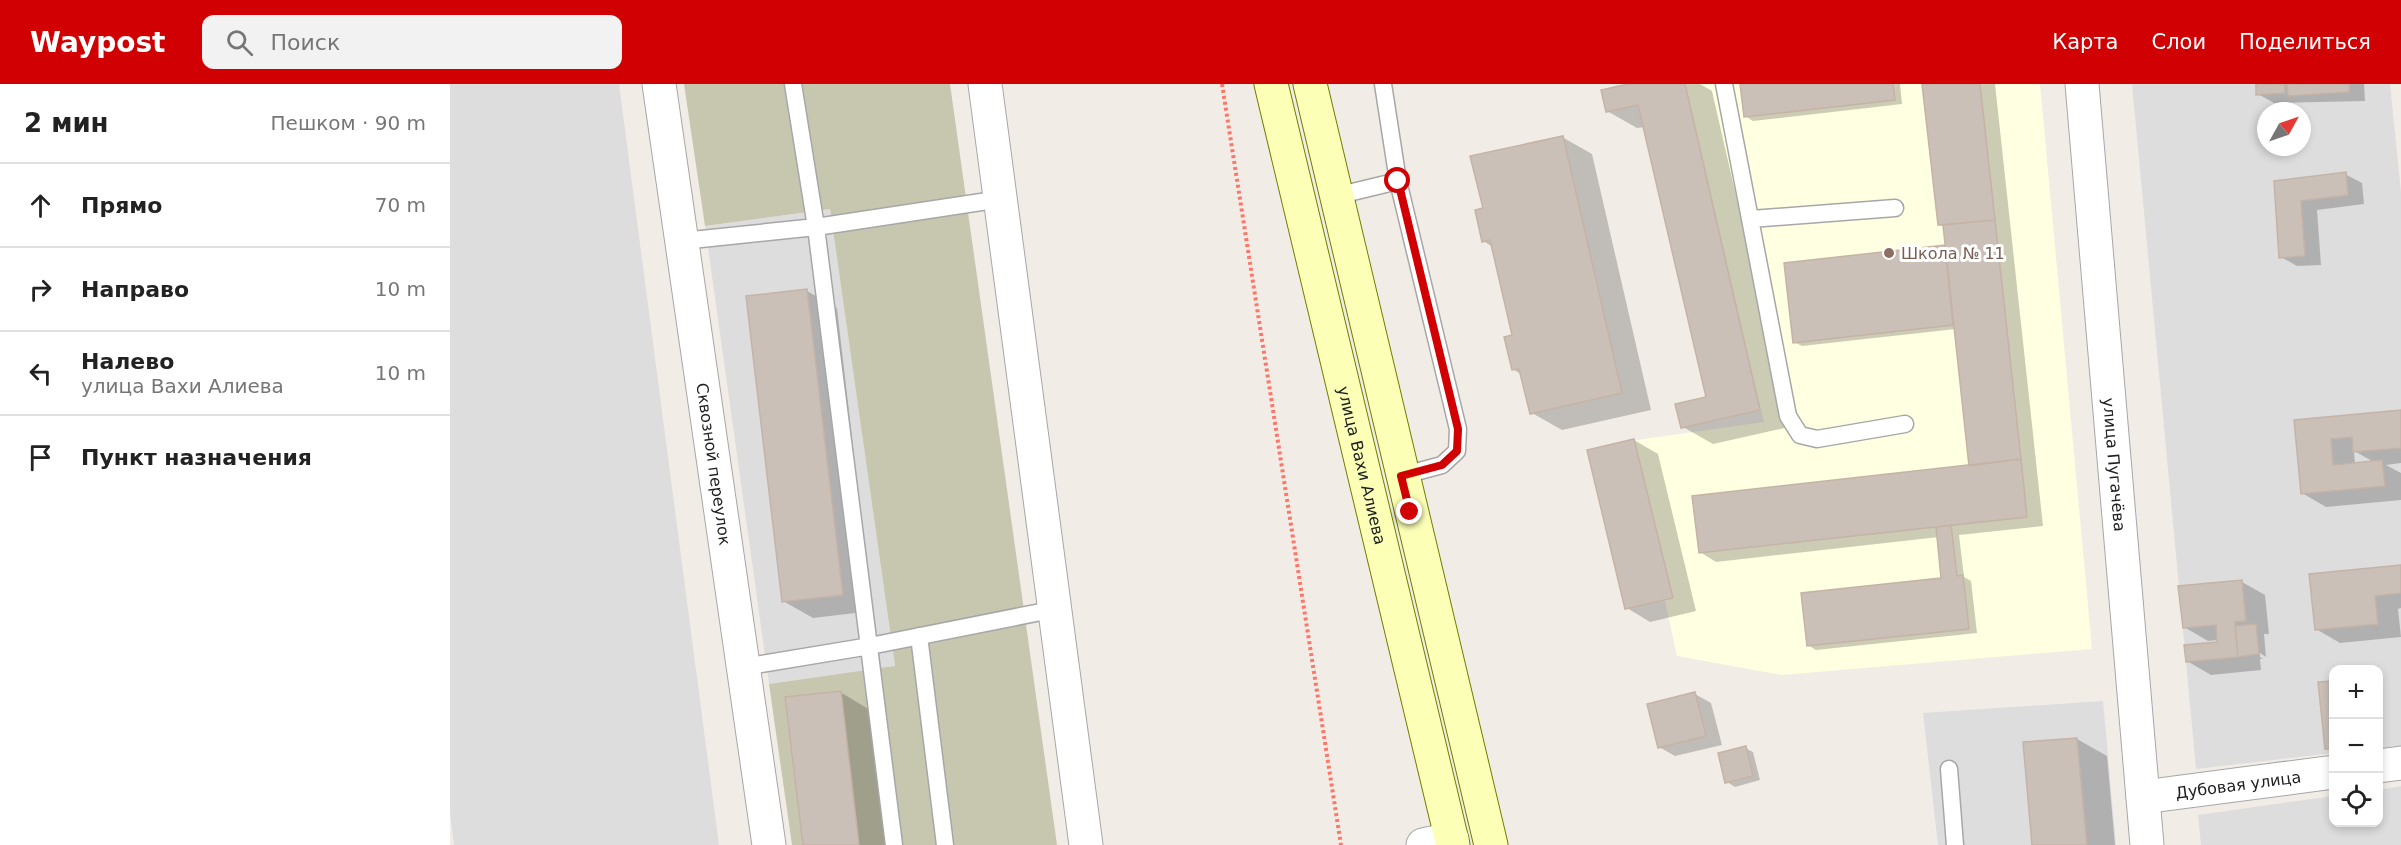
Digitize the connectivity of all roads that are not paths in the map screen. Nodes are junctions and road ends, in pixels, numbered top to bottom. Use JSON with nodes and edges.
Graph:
{"nodes":[{"id":1,"x":659,"y":84,"type":"edge"},
{"id":2,"x":793,"y":84,"type":"edge"},
{"id":3,"x":985,"y":84,"type":"edge"},
{"id":4,"x":1271,"y":84,"type":"edge"},
{"id":5,"x":1310,"y":84,"type":"edge"},
{"id":6,"x":1383,"y":84,"type":"edge"},
{"id":7,"x":1724,"y":84,"type":"edge"},
{"id":8,"x":2082,"y":84,"type":"edge"},
{"id":9,"x":1398,"y":181,"type":"junction"},
{"id":10,"x":1336,"y":196,"type":"junction"},
{"id":11,"x":1001,"y":199,"type":"junction"},
{"id":12,"x":1895,"y":208,"type":"dead end"},
{"id":13,"x":1751,"y":219,"type":"junction"},
{"id":14,"x":816,"y":227,"type":"junction"},
{"id":15,"x":682,"y":242,"type":"junction"},
{"id":16,"x":1905,"y":424,"type":"dead end"},
{"id":17,"x":1401,"y":476,"type":"junction"},
{"id":18,"x":1056,"y":609,"type":"junction"},
{"id":19,"x":918,"y":636,"type":"junction"},
{"id":20,"x":870,"y":646,"type":"junction"},
{"id":21,"x":743,"y":667,"type":"junction"},
{"id":22,"x":2401,"y":763,"type":"edge"},
{"id":23,"x":2383,"y":765,"type":"edge"},
{"id":24,"x":1949,"y":769,"type":"dead end"},
{"id":25,"x":2329,"y":773,"type":"edge"},
{"id":26,"x":2143,"y":797,"type":"junction"},
{"id":27,"x":1443,"y":843,"type":"edge"},
{"id":28,"x":769,"y":845,"type":"edge"},
{"id":29,"x":894,"y":845,"type":"edge"},
{"id":30,"x":945,"y":845,"type":"edge"},
{"id":31,"x":1086,"y":845,"type":"edge"},
{"id":32,"x":1491,"y":845,"type":"edge"},
{"id":33,"x":1955,"y":845,"type":"edge"},
{"id":34,"x":2147,"y":845,"type":"edge"}],
"edges":[{"from":1,"to":15,"type":"street","name":"Сквозной переулок"},
{"from":2,"to":14,"type":"lane"},
{"from":3,"to":11,"type":"street"},
{"from":4,"to":27,"type":"main road","name":"улица Вахи Алиева"},
{"from":5,"to":10,"type":"main road"},
{"from":6,"to":9,"type":"lane"},
{"from":7,"to":13,"type":"lane"},
{"from":8,"to":26,"type":"street","name":"улица Пугачёва"},
{"from":9,"to":10,"type":"lane"},
{"from":9,"to":17,"type":"lane"},
{"from":10,"to":17,"type":"main road"},
{"from":11,"to":14,"type":"lane"},
{"from":11,"to":18,"type":"street"},
{"from":12,"to":13,"type":"lane"},
{"from":13,"to":16,"type":"lane"},
{"from":14,"to":15,"type":"lane"},
{"from":14,"to":20,"type":"lane"},
{"from":15,"to":21,"type":"street","name":"Сквозной переулок"},
{"from":17,"to":32,"type":"main road"},
{"from":18,"to":19,"type":"lane"},
{"from":18,"to":31,"type":"street"},
{"from":19,"to":20,"type":"lane"},
{"from":19,"to":30,"type":"lane"},
{"from":20,"to":21,"type":"lane"},
{"from":20,"to":29,"type":"lane"},
{"from":21,"to":28,"type":"street","name":"Сквозной переулок"},
{"from":22,"to":23,"type":"street"},
{"from":24,"to":33,"type":"lane"},
{"from":25,"to":26,"type":"street","name":"Дубовая улица"},
{"from":26,"to":34,"type":"street","name":"улица Пугачёва"}]}
